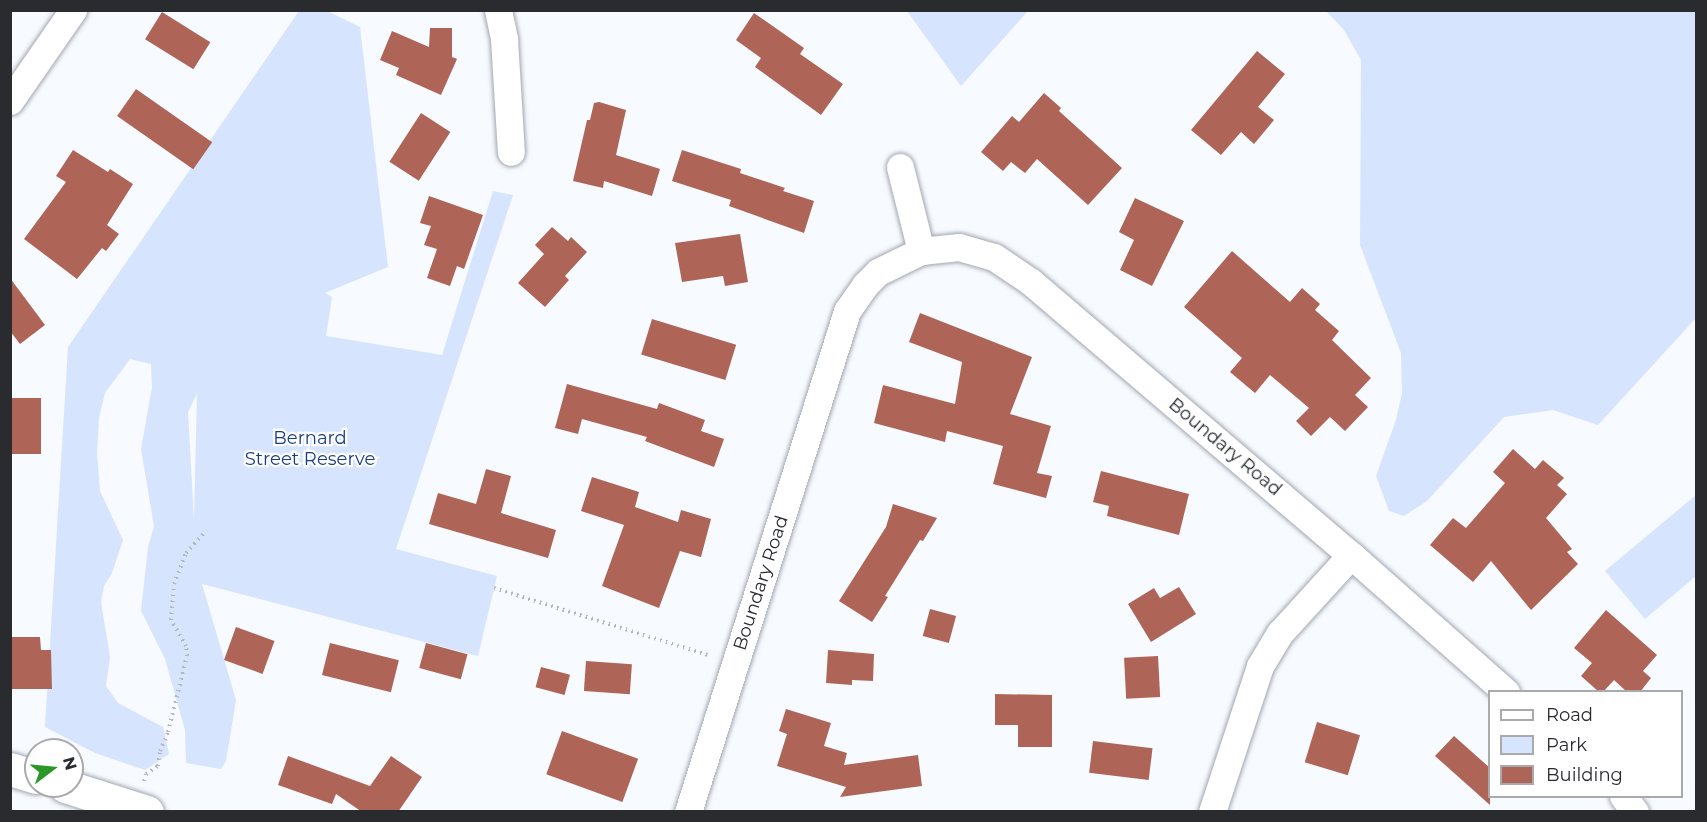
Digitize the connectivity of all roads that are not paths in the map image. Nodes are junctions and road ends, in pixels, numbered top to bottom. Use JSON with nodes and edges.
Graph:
{"nodes":[{"id":1,"x":73,"y":10,"type":"edge"},
{"id":2,"x":498,"y":10,"type":"edge"},
{"id":3,"x":10,"y":101,"type":"edge"},
{"id":4,"x":511,"y":152,"type":"dead end"},
{"id":5,"x":900,"y":167,"type":"dead end"},
{"id":6,"x":921,"y":251,"type":"junction"},
{"id":7,"x":1351,"y":555,"type":"junction"},
{"id":8,"x":1504,"y":690,"type":"edge"},
{"id":9,"x":84,"y":789,"type":"edge"},
{"id":10,"x":1624,"y":798,"type":"edge"},
{"id":11,"x":145,"y":799,"type":"edge"},
{"id":12,"x":688,"y":812,"type":"edge"},
{"id":13,"x":1212,"y":812,"type":"edge"},
{"id":14,"x":1635,"y":812,"type":"edge"}],
"edges":[{"from":1,"to":3,"type":"street"},
{"from":2,"to":4,"type":"street"},
{"from":5,"to":6,"type":"street"},
{"from":6,"to":7,"type":"street","name":"Boundary Road"},
{"from":6,"to":12,"type":"street","name":"Boundary Road"},
{"from":7,"to":8,"type":"street","name":"Boundary Road"},
{"from":7,"to":13,"type":"street"},
{"from":9,"to":11,"type":"street"},
{"from":10,"to":14,"type":"street"}]}
